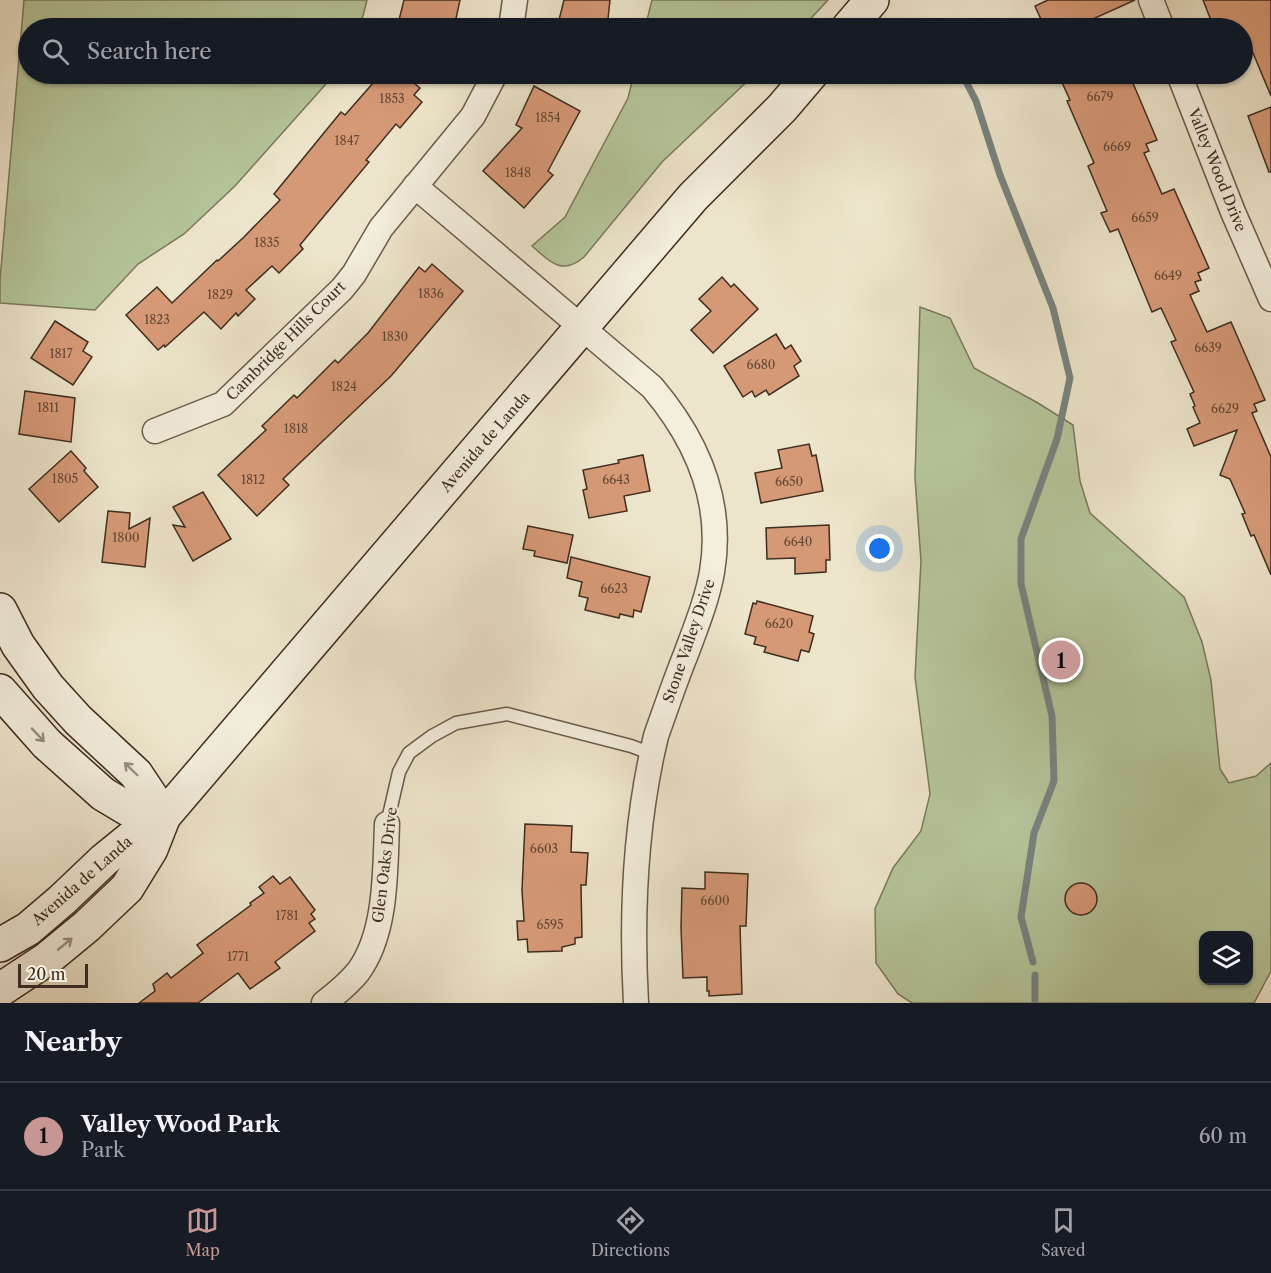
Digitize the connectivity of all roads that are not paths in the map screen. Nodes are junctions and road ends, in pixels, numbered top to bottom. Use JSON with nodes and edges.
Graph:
{"nodes":[{"id":1,"x":515,"y":0,"type":"edge"},
{"id":2,"x":872,"y":0,"type":"edge"},
{"id":3,"x":1151,"y":0,"type":"edge"},
{"id":4,"x":512,"y":18,"type":"edge"},
{"id":5,"x":857,"y":18,"type":"edge"},
{"id":6,"x":1158,"y":18,"type":"edge"},
{"id":7,"x":490,"y":84,"type":"edge"},
{"id":8,"x":803,"y":84,"type":"edge"},
{"id":9,"x":1183,"y":84,"type":"edge"},
{"id":10,"x":415,"y":186,"type":"junction"},
{"id":11,"x":1271,"y":299,"type":"edge"},
{"id":12,"x":583,"y":328,"type":"junction"},
{"id":13,"x":155,"y":431,"type":"dead end"},
{"id":14,"x":0,"y":610,"type":"edge"},
{"id":15,"x":0,"y":690,"type":"edge"},
{"id":16,"x":652,"y":754,"type":"junction"},
{"id":17,"x":164,"y":816,"type":"junction"},
{"id":18,"x":387,"y":824,"type":"joint"},
{"id":19,"x":0,"y":945,"type":"edge"},
{"id":20,"x":0,"y":990,"type":"edge"},
{"id":21,"x":324,"y":1003,"type":"edge"},
{"id":22,"x":636,"y":1003,"type":"edge"}],
"edges":[{"from":1,"to":4,"type":"street"},
{"from":2,"to":5,"type":"street"},
{"from":3,"to":6,"type":"street"},
{"from":7,"to":10,"type":"street","name":"Cambridge Hills Court"},
{"from":8,"to":12,"type":"street","name":"Avenida de Landa"},
{"from":9,"to":11,"type":"street","name":"Valley Wood Drive"},
{"from":10,"to":12,"type":"street","name":"Stone Valley Drive"},
{"from":10,"to":13,"type":"street","name":"Cambridge Hills Court"},
{"from":12,"to":16,"type":"street","name":"Stone Valley Drive"},
{"from":12,"to":17,"type":"street","name":"Avenida de Landa"},
{"from":17,"to":14,"type":"street","one_way":true},
{"from":15,"to":17,"type":"street","one_way":true},
{"from":16,"to":18,"type":"lane","name":"Glen Oaks Drive"},
{"from":16,"to":22,"type":"street","name":"Stone Valley Drive"},
{"from":17,"to":19,"type":"street","name":"Avenida de Landa"},
{"from":20,"to":17,"type":"street","name":"Avenida de Landa","one_way":true},
{"from":18,"to":21,"type":"street","name":"Glen Oaks Drive"}]}
